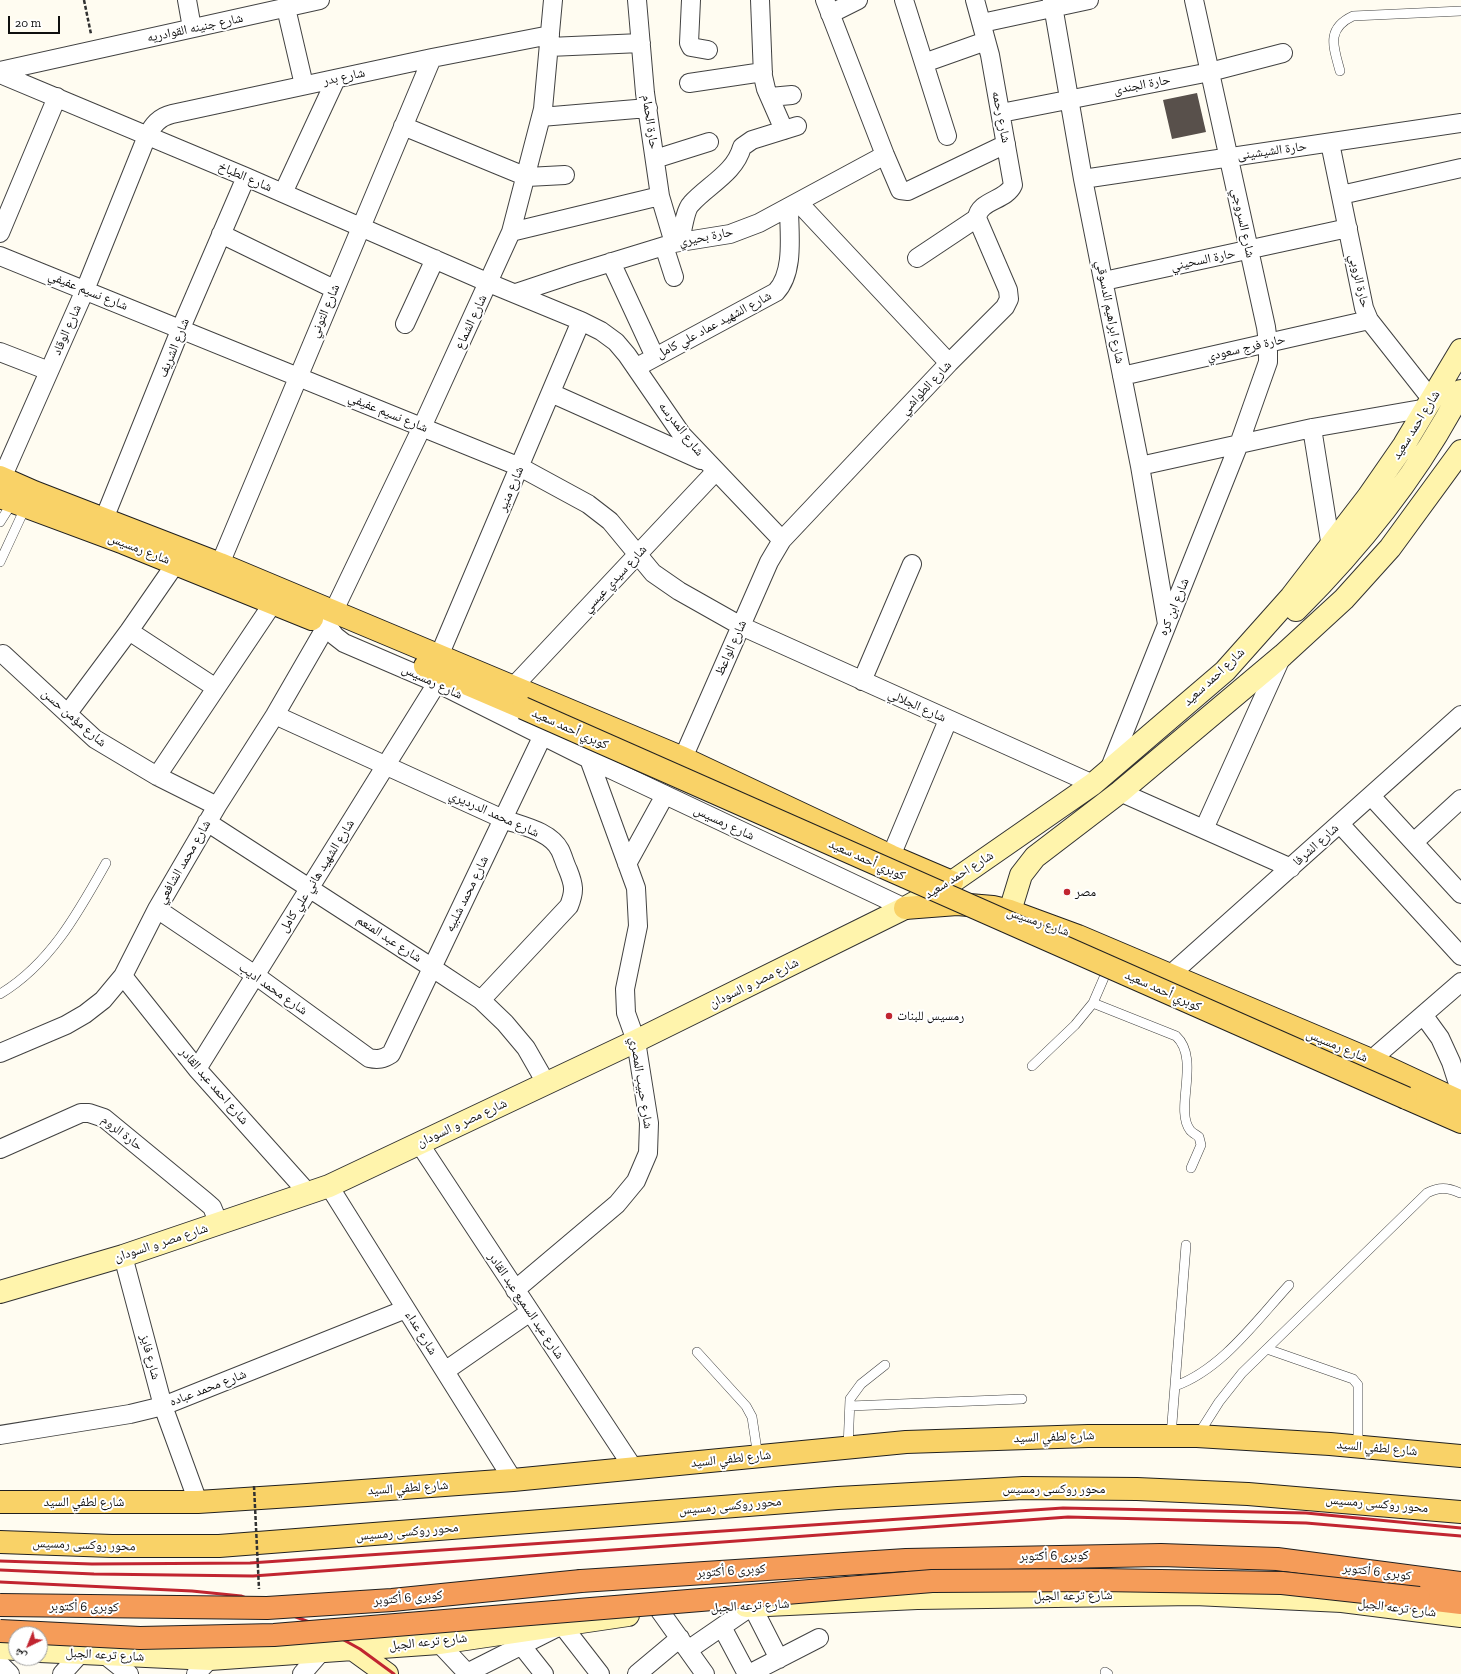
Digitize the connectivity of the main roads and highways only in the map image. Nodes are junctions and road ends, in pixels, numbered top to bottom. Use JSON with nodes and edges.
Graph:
{"nodes":[{"id":1,"x":1461,"y":350,"type":"edge"},
{"id":2,"x":1461,"y":391,"type":"edge"},
{"id":3,"x":1461,"y":452,"type":"edge"},
{"id":4,"x":8,"y":493,"type":"edge"},
{"id":5,"x":181,"y":557,"type":"junction"},
{"id":6,"x":330,"y":618,"type":"junction"},
{"id":7,"x":1225,"y":671,"type":"junction"},
{"id":8,"x":952,"y":882,"type":"junction"},
{"id":9,"x":905,"y":908,"type":"junction"},
{"id":10,"x":1010,"y":911,"type":"junction"},
{"id":11,"x":1461,"y":1102,"type":"edge"},
{"id":12,"x":1461,"y":1122,"type":"edge"},
{"id":13,"x":0,"y":1292,"type":"edge"},
{"id":14,"x":1461,"y":1456,"type":"edge"},
{"id":15,"x":0,"y":1502,"type":"edge"},
{"id":16,"x":1461,"y":1512,"type":"edge"},
{"id":17,"x":0,"y":1542,"type":"edge"},
{"id":18,"x":1461,"y":1583,"type":"edge"},
{"id":19,"x":1461,"y":1604,"type":"edge"},
{"id":20,"x":0,"y":1605,"type":"edge"},
{"id":21,"x":1461,"y":1616,"type":"edge"},
{"id":22,"x":4,"y":1650,"type":"edge"},
{"id":23,"x":354,"y":1650,"type":"junction"},
{"id":24,"x":48,"y":1652,"type":"edge"},
{"id":25,"x":203,"y":1667,"type":"edge"},
{"id":26,"x":387,"y":1674,"type":"edge"}],
"edges":[{"from":1,"to":7,"type":"main road","name":"شارع احمد سعيد"},
{"from":2,"to":7,"type":"main road"},
{"from":3,"to":10,"type":"main road","name":"شارع احمد سعيد"},
{"from":4,"to":5,"type":"main road","name":"شارع رمسيس"},
{"from":4,"to":5,"type":"main road","name":"شارع رمسيس"},
{"from":5,"to":6,"type":"main road","name":"شارع رمسيس"},
{"from":5,"to":6,"type":"main road","name":"شارع رمسيس"},
{"from":6,"to":8,"type":"main road","name":"شارع رمسيس"},
{"from":6,"to":12,"type":"main road","name":"كوبري أحمد سعيد","bridge":true},
{"from":7,"to":8,"type":"main road","name":"شارع احمد سعيد"},
{"from":8,"to":9,"type":"main road","name":"شارع احمد سعيد"},
{"from":9,"to":10,"type":"main road","name":"شارع رمسيس"},
{"from":9,"to":13,"type":"main road","name":"شارع مصر و السودان"},
{"from":10,"to":11,"type":"main road","name":"شارع رمسيس"},
{"from":14,"to":15,"type":"main road","name":"شارع لطفي السيد"},
{"from":16,"to":17,"type":"main road","name":"محور روكسى رمسيس"},
{"from":18,"to":20,"type":"highway","name":"كوبرى 6 أكتوبر","bridge":true},
{"from":19,"to":22,"type":"highway","name":"كوبرى 6 أكتوبر","bridge":true},
{"from":21,"to":23,"type":"main road","name":"شارع ترعه الجبل"},
{"from":23,"to":25,"type":"main road","name":"شارع ترعه الجبل"},
{"from":23,"to":26,"type":"main road"},
{"from":24,"to":25,"type":"main road","name":"شارع ترعه الجبل"}]}
